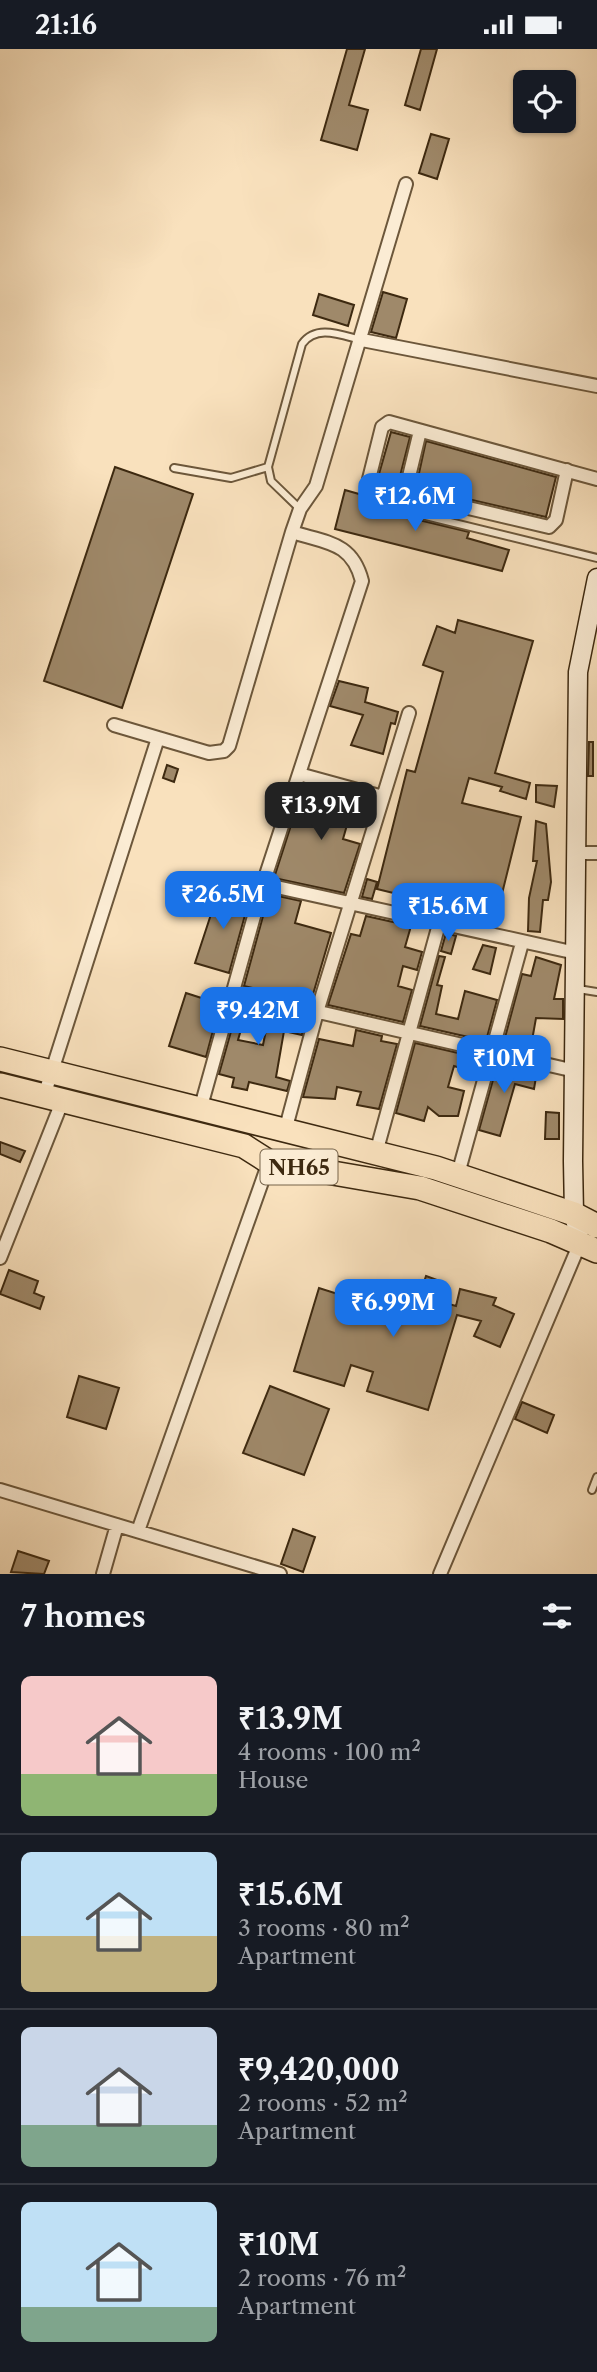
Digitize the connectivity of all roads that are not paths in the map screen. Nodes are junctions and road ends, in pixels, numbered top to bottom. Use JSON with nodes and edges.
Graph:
{"nodes":[{"id":1,"x":406,"y":184,"type":"dead end"},
{"id":2,"x":362,"y":340,"type":"junction"},
{"id":3,"x":597,"y":386,"type":"edge"},
{"id":4,"x":420,"y":431,"type":"junction"},
{"id":5,"x":268,"y":467,"type":"junction"},
{"id":6,"x":174,"y":468,"type":"dead end"},
{"id":7,"x":567,"y":470,"type":"junction"},
{"id":8,"x":597,"y":479,"type":"edge"},
{"id":9,"x":405,"y":493,"type":"junction"},
{"id":10,"x":389,"y":507,"type":"dead end"},
{"id":11,"x":300,"y":509,"type":"junction"},
{"id":12,"x":292,"y":532,"type":"junction"},
{"id":13,"x":597,"y":558,"type":"edge"},
{"id":14,"x":597,"y":577,"type":"edge"},
{"id":15,"x":409,"y":713,"type":"dead end"},
{"id":16,"x":114,"y":725,"type":"dead end"},
{"id":17,"x":158,"y":738,"type":"junction"},
{"id":18,"x":299,"y":775,"type":"junction"},
{"id":19,"x":383,"y":797,"type":"junction"},
{"id":20,"x":577,"y":853,"type":"junction"},
{"id":21,"x":597,"y":853,"type":"edge"},
{"id":22,"x":263,"y":884,"type":"junction"},
{"id":23,"x":350,"y":904,"type":"junction"},
{"id":24,"x":439,"y":924,"type":"junction"},
{"id":25,"x":522,"y":943,"type":"junction"},
{"id":26,"x":576,"y":953,"type":"junction"},
{"id":27,"x":575,"y":989,"type":"junction"},
{"id":28,"x":232,"y":992,"type":"junction"},
{"id":29,"x":597,"y":992,"type":"edge"},
{"id":30,"x":317,"y":1012,"type":"junction"},
{"id":31,"x":409,"y":1034,"type":"junction"},
{"id":32,"x":493,"y":1052,"type":"junction"},
{"id":33,"x":0,"y":1059,"type":"edge"},
{"id":34,"x":575,"y":1071,"type":"junction"},
{"id":35,"x":52,"y":1072,"type":"junction"},
{"id":36,"x":0,"y":1084,"type":"edge"},
{"id":37,"x":53,"y":1099,"type":"junction"},
{"id":38,"x":200,"y":1109,"type":"junction"},
{"id":39,"x":285,"y":1131,"type":"junction"},
{"id":40,"x":376,"y":1153,"type":"junction"},
{"id":41,"x":270,"y":1162,"type":"junction"},
{"id":42,"x":458,"y":1174,"type":"junction"},
{"id":43,"x":574,"y":1215,"type":"junction"},
{"id":44,"x":597,"y":1226,"type":"edge"},
{"id":45,"x":588,"y":1247,"type":"edge"},
{"id":46,"x":0,"y":1258,"type":"edge"},
{"id":47,"x":597,"y":1478,"type":"edge"},
{"id":48,"x":0,"y":1490,"type":"edge"},
{"id":49,"x":592,"y":1490,"type":"dead end"},
{"id":50,"x":117,"y":1525,"type":"junction"},
{"id":51,"x":138,"y":1531,"type":"junction"},
{"id":52,"x":103,"y":1574,"type":"edge"},
{"id":53,"x":281,"y":1574,"type":"edge"},
{"id":54,"x":440,"y":1574,"type":"edge"}],
"edges":[{"from":1,"to":2,"type":"street"},
{"from":2,"to":3,"type":"street"},
{"from":2,"to":5,"type":"lane"},
{"from":2,"to":11,"type":"street"},
{"from":4,"to":7,"type":"street"},
{"from":4,"to":9,"type":"street"},
{"from":4,"to":9,"type":"street"},
{"from":5,"to":6,"type":"lane"},
{"from":5,"to":11,"type":"lane"},
{"from":7,"to":8,"type":"street"},
{"from":7,"to":9,"type":"street"},
{"from":10,"to":13,"type":"lane"},
{"from":11,"to":12,"type":"street"},
{"from":12,"to":17,"type":"street"},
{"from":12,"to":18,"type":"street"},
{"from":14,"to":20,"type":"main road"},
{"from":15,"to":19,"type":"street"},
{"from":16,"to":17,"type":"street"},
{"from":17,"to":35,"type":"street"},
{"from":18,"to":19,"type":"street"},
{"from":18,"to":22,"type":"street"},
{"from":19,"to":23,"type":"street"},
{"from":20,"to":21,"type":"street"},
{"from":20,"to":26,"type":"main road"},
{"from":22,"to":23,"type":"street"},
{"from":22,"to":28,"type":"street"},
{"from":23,"to":24,"type":"street"},
{"from":23,"to":30,"type":"street"},
{"from":24,"to":25,"type":"street"},
{"from":24,"to":31,"type":"street"},
{"from":25,"to":26,"type":"street"},
{"from":25,"to":32,"type":"street"},
{"from":26,"to":27,"type":"main road"},
{"from":27,"to":29,"type":"lane"},
{"from":27,"to":34,"type":"main road"},
{"from":28,"to":30,"type":"street"},
{"from":28,"to":38,"type":"street"},
{"from":30,"to":31,"type":"street"},
{"from":30,"to":39,"type":"street"},
{"from":31,"to":32,"type":"street"},
{"from":31,"to":40,"type":"street"},
{"from":32,"to":34,"type":"street"},
{"from":32,"to":42,"type":"street"},
{"from":33,"to":35,"type":"highway","number":"NH65"},
{"from":34,"to":43,"type":"main road"},
{"from":35,"to":37,"type":"street"},
{"from":35,"to":38,"type":"highway","number":"NH65"},
{"from":36,"to":37,"type":"highway","number":"NH65"},
{"from":37,"to":41,"type":"highway","number":"NH65"},
{"from":37,"to":46,"type":"street"},
{"from":38,"to":39,"type":"highway","number":"NH65"},
{"from":39,"to":40,"type":"highway","number":"NH65"},
{"from":40,"to":42,"type":"highway","number":"NH65"},
{"from":41,"to":45,"type":"highway","number":"NH65"},
{"from":41,"to":51,"type":"street"},
{"from":42,"to":43,"type":"highway","number":"NH65"},
{"from":43,"to":44,"type":"highway","number":"NH65"},
{"from":43,"to":45,"type":"main road"},
{"from":45,"to":54,"type":"street"},
{"from":47,"to":49,"type":"lane"},
{"from":48,"to":50,"type":"street"},
{"from":50,"to":51,"type":"street"},
{"from":50,"to":52,"type":"street"},
{"from":51,"to":53,"type":"street"}]}
